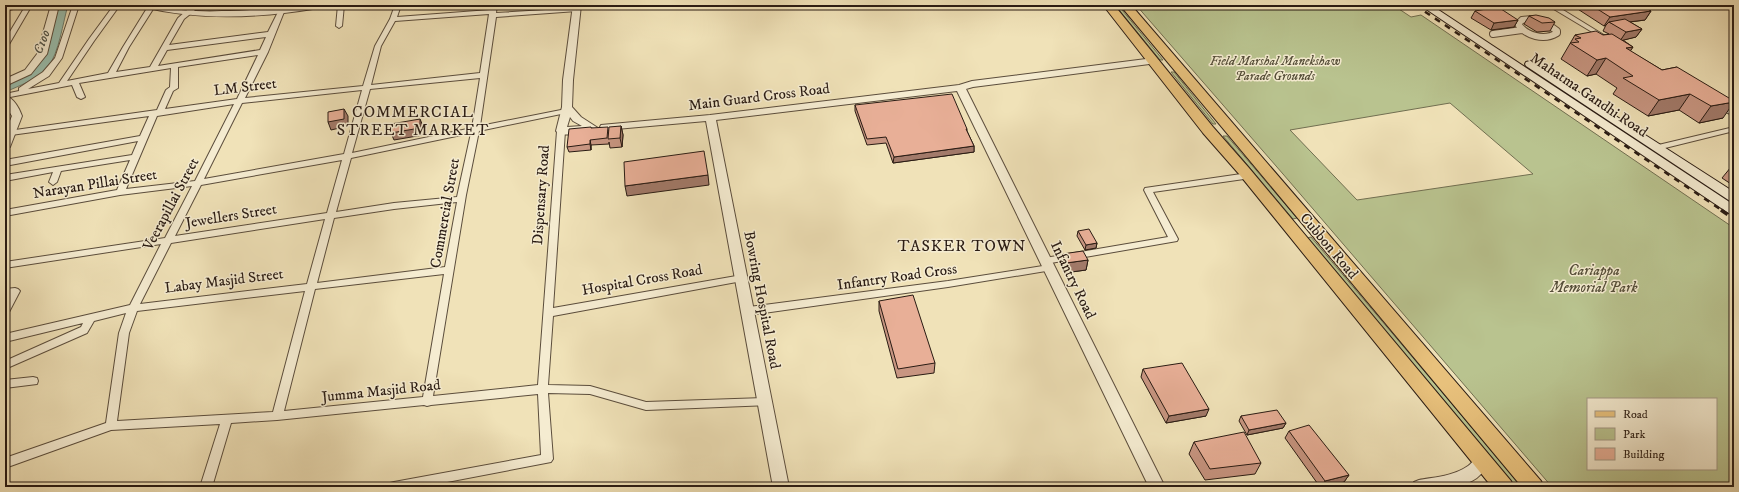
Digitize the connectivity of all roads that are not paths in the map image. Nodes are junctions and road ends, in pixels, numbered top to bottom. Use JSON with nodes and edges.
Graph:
{"nodes":[{"id":1,"x":18,"y":5,"type":"edge"},
{"id":2,"x":29,"y":5,"type":"edge"},
{"id":3,"x":55,"y":5,"type":"edge"},
{"id":4,"x":76,"y":5,"type":"edge"},
{"id":5,"x":117,"y":5,"type":"edge"},
{"id":6,"x":196,"y":5,"type":"edge"},
{"id":7,"x":319,"y":5,"type":"edge"},
{"id":8,"x":341,"y":5,"type":"edge"},
{"id":9,"x":398,"y":5,"type":"edge"},
{"id":10,"x":1108,"y":5,"type":"edge"},
{"id":11,"x":1125,"y":5,"type":"edge"},
{"id":12,"x":1426,"y":5,"type":"edge"},
{"id":13,"x":1440,"y":5,"type":"edge"},
{"id":14,"x":1550,"y":5,"type":"edge"},
{"id":15,"x":149,"y":6,"type":"edge"},
{"id":16,"x":577,"y":7,"type":"edge"},
{"id":17,"x":5,"y":8,"type":"edge"},
{"id":18,"x":283,"y":8,"type":"edge"},
{"id":19,"x":493,"y":11,"type":"edge"},
{"id":20,"x":187,"y":13,"type":"junction"},
{"id":21,"x":393,"y":19,"type":"junction"},
{"id":22,"x":339,"y":26,"type":"dead end"},
{"id":23,"x":1522,"y":30,"type":"junction"},
{"id":24,"x":272,"y":34,"type":"junction"},
{"id":25,"x":1493,"y":34,"type":"dead end"},
{"id":26,"x":1610,"y":40,"type":"edge"},
{"id":27,"x":5,"y":46,"type":"edge"},
{"id":28,"x":163,"y":48,"type":"junction"},
{"id":29,"x":1144,"y":49,"type":"junction"},
{"id":30,"x":264,"y":52,"type":"junction"},
{"id":31,"x":1127,"y":64,"type":"junction"},
{"id":32,"x":1156,"y":64,"type":"junction"},
{"id":33,"x":175,"y":65,"type":"junction"},
{"id":34,"x":153,"y":68,"type":"junction"},
{"id":35,"x":483,"y":74,"type":"junction"},
{"id":36,"x":111,"y":75,"type":"junction"},
{"id":37,"x":75,"y":82,"type":"junction"},
{"id":38,"x":5,"y":83,"type":"edge"},
{"id":39,"x":62,"y":84,"type":"junction"},
{"id":40,"x":367,"y":87,"type":"junction"},
{"id":41,"x":960,"y":88,"type":"junction"},
{"id":42,"x":18,"y":93,"type":"junction"},
{"id":43,"x":5,"y":98,"type":"edge"},
{"id":44,"x":80,"y":98,"type":"dead end"},
{"id":45,"x":239,"y":101,"type":"junction"},
{"id":46,"x":1716,"y":103,"type":"edge"},
{"id":47,"x":567,"y":109,"type":"junction"},
{"id":48,"x":156,"y":114,"type":"junction"},
{"id":49,"x":1734,"y":114,"type":"edge"},
{"id":50,"x":710,"y":118,"type":"junction"},
{"id":51,"x":1227,"y":127,"type":"junction"},
{"id":52,"x":592,"y":128,"type":"junction"},
{"id":53,"x":475,"y":129,"type":"junction"},
{"id":54,"x":1734,"y":129,"type":"edge"},
{"id":55,"x":1208,"y":130,"type":"junction"},
{"id":56,"x":10,"y":131,"type":"edge"},
{"id":57,"x":561,"y":131,"type":"junction"},
{"id":58,"x":144,"y":138,"type":"junction"},
{"id":59,"x":5,"y":147,"type":"edge"},
{"id":60,"x":1657,"y":148,"type":"junction"},
{"id":61,"x":348,"y":156,"type":"junction"},
{"id":62,"x":136,"y":157,"type":"junction"},
{"id":63,"x":5,"y":163,"type":"edge"},
{"id":64,"x":58,"y":170,"type":"junction"},
{"id":65,"x":1248,"y":176,"type":"junction"},
{"id":66,"x":5,"y":178,"type":"edge"},
{"id":67,"x":53,"y":182,"type":"dead end"},
{"id":68,"x":199,"y":183,"type":"junction"},
{"id":69,"x":120,"y":192,"type":"junction"},
{"id":70,"x":461,"y":198,"type":"junction"},
{"id":71,"x":1734,"y":198,"type":"edge"},
{"id":72,"x":1734,"y":211,"type":"edge"},
{"id":73,"x":5,"y":213,"type":"edge"},
{"id":74,"x":331,"y":216,"type":"junction"},
{"id":75,"x":1314,"y":229,"type":"junction"},
{"id":76,"x":1294,"y":232,"type":"junction"},
{"id":77,"x":167,"y":240,"type":"junction"},
{"id":78,"x":5,"y":265,"type":"edge"},
{"id":79,"x":1047,"y":265,"type":"junction"},
{"id":80,"x":449,"y":270,"type":"junction"},
{"id":81,"x":742,"y":278,"type":"junction"},
{"id":82,"x":311,"y":286,"type":"junction"},
{"id":83,"x":5,"y":292,"type":"edge"},
{"id":84,"x":133,"y":308,"type":"junction"},
{"id":85,"x":5,"y":311,"type":"edge"},
{"id":86,"x":749,"y":311,"type":"junction"},
{"id":87,"x":548,"y":313,"type":"junction"},
{"id":88,"x":91,"y":318,"type":"junction"},
{"id":89,"x":5,"y":338,"type":"edge"},
{"id":90,"x":5,"y":365,"type":"edge"},
{"id":91,"x":33,"y":381,"type":"dead end"},
{"id":92,"x":5,"y":384,"type":"edge"},
{"id":93,"x":542,"y":389,"type":"junction"},
{"id":94,"x":427,"y":402,"type":"junction"},
{"id":95,"x":765,"y":402,"type":"junction"},
{"id":96,"x":277,"y":416,"type":"junction"},
{"id":97,"x":227,"y":419,"type":"junction"},
{"id":98,"x":111,"y":426,"type":"junction"},
{"id":99,"x":1481,"y":460,"type":"junction"},
{"id":100,"x":5,"y":463,"type":"edge"},
{"id":101,"x":206,"y":487,"type":"edge"},
{"id":102,"x":394,"y":487,"type":"edge"},
{"id":103,"x":781,"y":487,"type":"edge"},
{"id":104,"x":1157,"y":487,"type":"edge"},
{"id":105,"x":1419,"y":487,"type":"edge"},
{"id":106,"x":1504,"y":487,"type":"edge"},
{"id":107,"x":1534,"y":487,"type":"edge"}],
"edges":[{"from":1,"to":17,"type":"street"},
{"from":2,"to":27,"type":"street"},
{"from":3,"to":38,"type":"street"},
{"from":4,"to":42,"type":"street"},
{"from":5,"to":39,"type":"street"},
{"from":6,"to":20,"type":"street"},
{"from":7,"to":18,"type":"street"},
{"from":8,"to":22,"type":"street"},
{"from":9,"to":21,"type":"street"},
{"from":10,"to":29,"type":"main road","name":"Cubbon Road"},
{"from":11,"to":51,"type":"main road","name":"Cubbon Road"},
{"from":12,"to":72,"type":"main road","name":"Mahatma Gandhi Road"},
{"from":13,"to":60,"type":"main road","name":"Mahatma Gandhi Road"},
{"from":14,"to":26,"type":"street"},
{"from":15,"to":20,"type":"street"},
{"from":15,"to":36,"type":"street"},
{"from":16,"to":19,"type":"street"},
{"from":16,"to":47,"type":"street","name":"Dispensary Road"},
{"from":18,"to":20,"type":"street"},
{"from":18,"to":24,"type":"street","name":"Veerapillai Street"},
{"from":19,"to":21,"type":"street"},
{"from":19,"to":35,"type":"street","name":"Commercial Street"},
{"from":20,"to":28,"type":"street"},
{"from":21,"to":40,"type":"street"},
{"from":23,"to":23,"type":"street"},
{"from":23,"to":25,"type":"street"},
{"from":24,"to":28,"type":"street"},
{"from":24,"to":30,"type":"street","name":"Veerapillai Street"},
{"from":28,"to":34,"type":"street"},
{"from":29,"to":31,"type":"street"},
{"from":29,"to":32,"type":"main road","name":"Cubbon Road"},
{"from":30,"to":33,"type":"street"},
{"from":30,"to":45,"type":"street","name":"Veerapillai Street"},
{"from":31,"to":32,"type":"street","name":"Main Guard Cross Road"},
{"from":31,"to":41,"type":"street","name":"Main Guard Cross Road"},
{"from":32,"to":41,"type":"street","name":"Main Guard Cross Road"},
{"from":32,"to":55,"type":"main road","name":"Cubbon Road"},
{"from":33,"to":34,"type":"street"},
{"from":33,"to":48,"type":"street"},
{"from":34,"to":36,"type":"street"},
{"from":35,"to":40,"type":"street","name":"LM Street"},
{"from":35,"to":53,"type":"street","name":"Commercial Street"},
{"from":36,"to":37,"type":"street"},
{"from":37,"to":39,"type":"street"},
{"from":37,"to":44,"type":"street"},
{"from":39,"to":42,"type":"street"},
{"from":40,"to":45,"type":"street","name":"LM Street"},
{"from":40,"to":61,"type":"street"},
{"from":41,"to":50,"type":"street","name":"Main Guard Cross Road"},
{"from":41,"to":79,"type":"street","name":"Infantry Road"},
{"from":42,"to":43,"type":"street"},
{"from":43,"to":56,"type":"street"},
{"from":45,"to":48,"type":"street","name":"LM Street"},
{"from":45,"to":68,"type":"street","name":"Veerapillai Street"},
{"from":46,"to":49,"type":"street"},
{"from":47,"to":52,"type":"street"},
{"from":47,"to":53,"type":"street","name":"Narayan Pillai Street"},
{"from":47,"to":57,"type":"street","name":"Dispensary Road"},
{"from":48,"to":56,"type":"street","name":"LM Street"},
{"from":48,"to":58,"type":"street"},
{"from":50,"to":52,"type":"street","name":"Main Guard Cross Road"},
{"from":50,"to":81,"type":"street","name":"Bowring Hospital Road"},
{"from":51,"to":55,"type":"main road"},
{"from":51,"to":75,"type":"main road","name":"Cubbon Road"},
{"from":52,"to":57,"type":"street","name":"Main Guard Cross Road"},
{"from":53,"to":61,"type":"street","name":"Narayan Pillai Street"},
{"from":53,"to":70,"type":"street","name":"Commercial Street"},
{"from":54,"to":60,"type":"street"},
{"from":55,"to":65,"type":"main road","name":"Cubbon Road"},
{"from":56,"to":59,"type":"street"},
{"from":57,"to":87,"type":"street","name":"Dispensary Road"},
{"from":58,"to":62,"type":"street"},
{"from":58,"to":63,"type":"street"},
{"from":60,"to":71,"type":"main road","name":"Mahatma Gandhi Road"},
{"from":61,"to":68,"type":"street","name":"Narayan Pillai Street"},
{"from":61,"to":74,"type":"street"},
{"from":62,"to":64,"type":"street"},
{"from":62,"to":69,"type":"street"},
{"from":64,"to":66,"type":"street"},
{"from":64,"to":67,"type":"street"},
{"from":65,"to":76,"type":"main road","name":"Cubbon Road"},
{"from":65,"to":79,"type":"street","name":"Infantry Road Cross"},
{"from":68,"to":69,"type":"street","name":"Narayan Pillai Street"},
{"from":68,"to":77,"type":"street","name":"Veerapillai Street"},
{"from":69,"to":73,"type":"street","name":"Narayan Pillai Street"},
{"from":70,"to":74,"type":"street","name":"Jewellers Street"},
{"from":70,"to":80,"type":"street","name":"Commercial Street"},
{"from":74,"to":77,"type":"street","name":"Jewellers Street"},
{"from":74,"to":82,"type":"street"},
{"from":75,"to":76,"type":"main road"},
{"from":75,"to":107,"type":"main road","name":"Cubbon Road"},
{"from":76,"to":99,"type":"main road","name":"Cubbon Road"},
{"from":77,"to":78,"type":"street","name":"Jewellers Street"},
{"from":77,"to":84,"type":"street","name":"Veerapillai Street"},
{"from":79,"to":86,"type":"street","name":"Infantry Road Cross"},
{"from":79,"to":104,"type":"street","name":"Infantry Road"},
{"from":80,"to":82,"type":"street","name":"Labay Masjid Street"},
{"from":80,"to":94,"type":"street","name":"Commercial Street"},
{"from":81,"to":86,"type":"street","name":"Bowring Hospital Road"},
{"from":81,"to":87,"type":"street","name":"Hospital Cross Road"},
{"from":82,"to":84,"type":"street","name":"Labay Masjid Street"},
{"from":82,"to":96,"type":"street"},
{"from":83,"to":85,"type":"street"},
{"from":84,"to":88,"type":"street","name":"Labay Masjid Street"},
{"from":84,"to":98,"type":"street","name":"Veerapillai Street"},
{"from":86,"to":95,"type":"street","name":"Bowring Hospital Road"},
{"from":87,"to":93,"type":"street","name":"Dispensary Road"},
{"from":88,"to":89,"type":"street","name":"Labay Masjid Street"},
{"from":88,"to":90,"type":"street"},
{"from":91,"to":92,"type":"street"},
{"from":93,"to":94,"type":"street","name":"Jumma Masjid Road"},
{"from":93,"to":95,"type":"street","name":"Jumma Masjid Road"},
{"from":93,"to":102,"type":"street","name":"Dispensary Road"},
{"from":94,"to":96,"type":"street","name":"Jumma Masjid Road"},
{"from":95,"to":103,"type":"street","name":"Bowring Hospital Road"},
{"from":96,"to":97,"type":"street","name":"Jumma Masjid Road"},
{"from":97,"to":98,"type":"street","name":"Jumma Masjid Road"},
{"from":97,"to":101,"type":"street"},
{"from":98,"to":100,"type":"street","name":"Jumma Masjid Road"},
{"from":99,"to":105,"type":"street"},
{"from":99,"to":106,"type":"main road","name":"Cubbon Road"}]}
